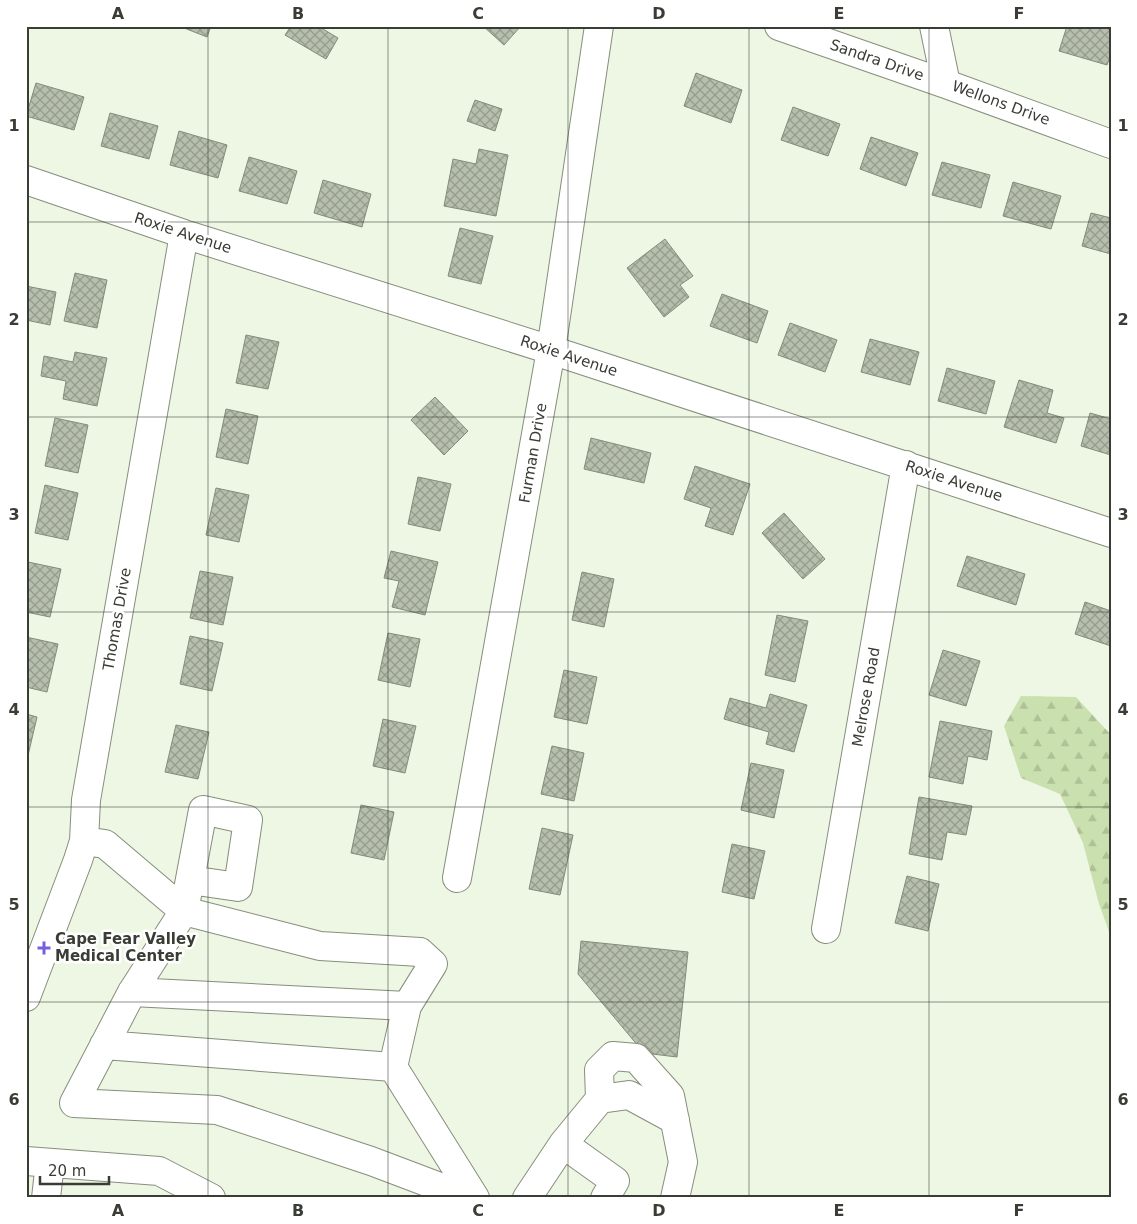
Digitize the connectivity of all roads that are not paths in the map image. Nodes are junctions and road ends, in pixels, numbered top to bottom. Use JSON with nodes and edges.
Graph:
{"nodes":[{"id":1,"x":599,"y":26,"type":"edge"},
{"id":2,"x":779,"y":26,"type":"edge"},
{"id":3,"x":934,"y":26,"type":"edge"},
{"id":4,"x":946,"y":84,"type":"junction"},
{"id":5,"x":1111,"y":144,"type":"edge"},
{"id":6,"x":26,"y":180,"type":"edge"},
{"id":7,"x":184,"y":234,"type":"junction"},
{"id":8,"x":551,"y":350,"type":"junction"},
{"id":9,"x":906,"y":465,"type":"junction"},
{"id":10,"x":1111,"y":533,"type":"edge"},
{"id":11,"x":84,"y":841,"type":"junction"},
{"id":12,"x":457,"y":878,"type":"dead end"},
{"id":13,"x":190,"y":880,"type":"dead end"},
{"id":14,"x":184,"y":911,"type":"junction"},
{"id":15,"x":826,"y":929,"type":"dead end"},
{"id":16,"x":132,"y":992,"type":"junction"},
{"id":17,"x":26,"y":997,"type":"edge"},
{"id":18,"x":407,"y":1006,"type":"junction"},
{"id":19,"x":104,"y":1045,"type":"junction"},
{"id":20,"x":393,"y":1067,"type":"junction"},
{"id":21,"x":600,"y":1099,"type":"junction"},
{"id":22,"x":675,"y":1120,"type":"junction"},
{"id":23,"x":563,"y":1144,"type":"junction"},
{"id":24,"x":38,"y":1162,"type":"edge"},
{"id":25,"x":46,"y":1198,"type":"edge"},
{"id":26,"x":211,"y":1198,"type":"edge"},
{"id":27,"x":469,"y":1198,"type":"edge"},
{"id":28,"x":475,"y":1198,"type":"edge"},
{"id":29,"x":527,"y":1198,"type":"edge"},
{"id":30,"x":605,"y":1198,"type":"edge"},
{"id":31,"x":675,"y":1198,"type":"edge"}],
"edges":[{"from":1,"to":8,"type":"street","name":"Furman Drive"},
{"from":2,"to":4,"type":"street","name":"Sandra Drive"},
{"from":3,"to":4,"type":"street","name":"Wellons Drive"},
{"from":4,"to":5,"type":"street","name":"Wellons Drive"},
{"from":6,"to":7,"type":"street","name":"Roxie Avenue"},
{"from":7,"to":8,"type":"street","name":"Roxie Avenue"},
{"from":7,"to":11,"type":"street","name":"Thomas Drive"},
{"from":8,"to":9,"type":"street","name":"Roxie Avenue"},
{"from":8,"to":12,"type":"street","name":"Furman Drive"},
{"from":9,"to":10,"type":"street","name":"Roxie Avenue"},
{"from":9,"to":15,"type":"street","name":"Melrose Road"},
{"from":11,"to":14,"type":"street"},
{"from":11,"to":17,"type":"street","name":"Thomas Drive"},
{"from":13,"to":14,"type":"street"},
{"from":14,"to":16,"type":"street"},
{"from":14,"to":18,"type":"street"},
{"from":16,"to":18,"type":"street"},
{"from":16,"to":19,"type":"street"},
{"from":18,"to":20,"type":"street"},
{"from":19,"to":20,"type":"street"},
{"from":19,"to":27,"type":"street"},
{"from":20,"to":28,"type":"street"},
{"from":21,"to":22,"type":"street"},
{"from":21,"to":22,"type":"street"},
{"from":21,"to":23,"type":"street"},
{"from":22,"to":31,"type":"street"},
{"from":23,"to":29,"type":"street"},
{"from":23,"to":30,"type":"street"},
{"from":24,"to":25,"type":"street"},
{"from":24,"to":26,"type":"street"}]}
